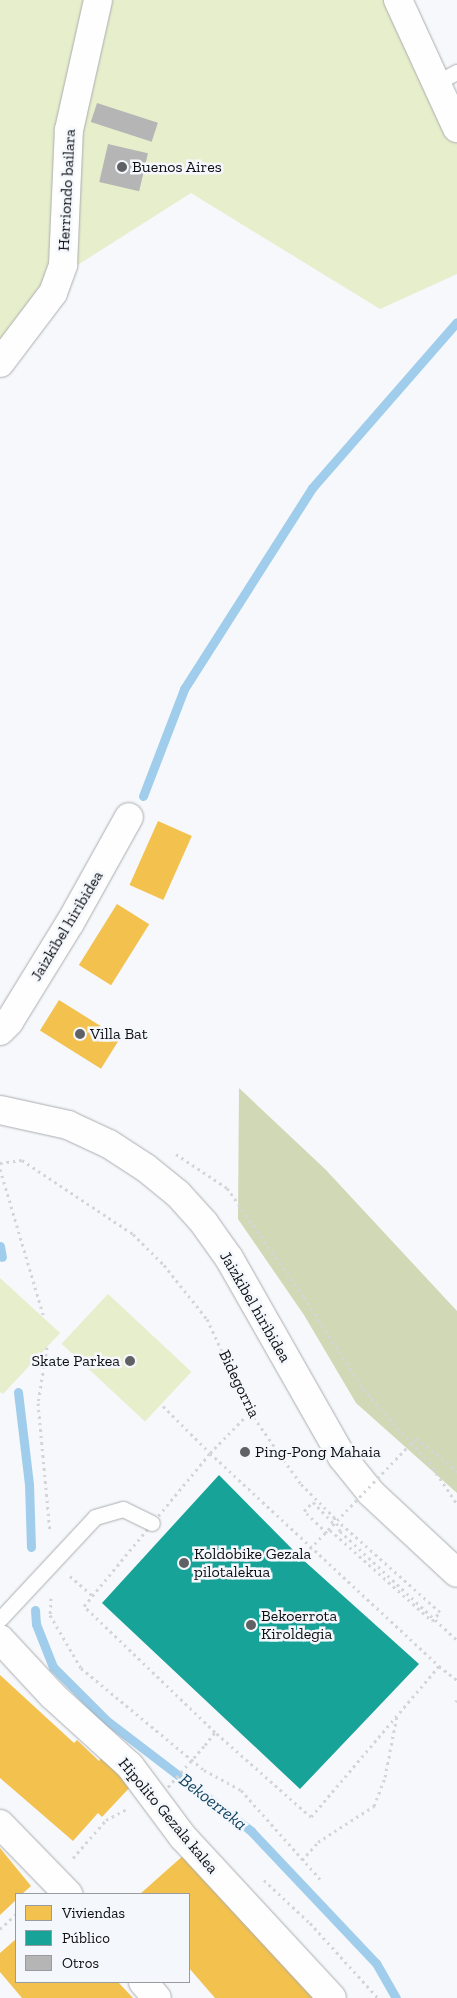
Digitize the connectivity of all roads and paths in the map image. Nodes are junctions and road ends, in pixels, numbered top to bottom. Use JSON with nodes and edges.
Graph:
{"nodes":[{"id":1,"x":98,"y":0,"type":"edge"},
{"id":2,"x":398,"y":0,"type":"edge"},
{"id":3,"x":446,"y":77,"type":"edge"},
{"id":4,"x":457,"y":128,"type":"edge"},
{"id":5,"x":0,"y":363,"type":"edge"},
{"id":6,"x":129,"y":817,"type":"dead end"},
{"id":7,"x":0,"y":1031,"type":"edge"},
{"id":8,"x":0,"y":1110,"type":"edge"},
{"id":9,"x":0,"y":1164,"type":"edge"},
{"id":10,"x":0,"y":1169,"type":"edge"},
{"id":11,"x":44,"y":1318,"type":"dead end"},
{"id":12,"x":47,"y":1347,"type":"dead end"},
{"id":13,"x":163,"y":1406,"type":"dead end"},
{"id":14,"x":250,"y":1412,"type":"junction"},
{"id":15,"x":210,"y":1453,"type":"junction"},
{"id":16,"x":457,"y":1471,"type":"edge"},
{"id":17,"x":338,"y":1522,"type":"junction"},
{"id":18,"x":152,"y":1523,"type":"junction"},
{"id":19,"x":335,"y":1525,"type":"junction"},
{"id":20,"x":330,"y":1530,"type":"junction"},
{"id":21,"x":326,"y":1533,"type":"junction"},
{"id":22,"x":301,"y":1558,"type":"dead end"},
{"id":23,"x":53,"y":1562,"type":"junction"},
{"id":24,"x":457,"y":1573,"type":"edge"},
{"id":25,"x":92,"y":1595,"type":"junction"},
{"id":26,"x":0,"y":1619,"type":"edge"},
{"id":27,"x":0,"y":1639,"type":"edge"},
{"id":28,"x":457,"y":1640,"type":"edge"},
{"id":29,"x":439,"y":1666,"type":"junction"},
{"id":30,"x":457,"y":1680,"type":"edge"},
{"id":31,"x":397,"y":1716,"type":"junction"},
{"id":32,"x":215,"y":1732,"type":"junction"},
{"id":33,"x":168,"y":1787,"type":"dead end"},
{"id":34,"x":106,"y":1820,"type":"dead end"},
{"id":35,"x":0,"y":1824,"type":"edge"},
{"id":36,"x":302,"y":1860,"type":"junction"},
{"id":37,"x":320,"y":1879,"type":"dead end"},
{"id":38,"x":61,"y":1886,"type":"edge"},
{"id":39,"x":15,"y":1915,"type":"edge"},
{"id":40,"x":0,"y":1929,"type":"edge"},
{"id":41,"x":144,"y":1983,"type":"edge"},
{"id":42,"x":157,"y":1998,"type":"edge"},
{"id":43,"x":332,"y":1998,"type":"edge"}],
"edges":[{"from":1,"to":5,"type":"street","name":"Herriondo bailara"},
{"from":2,"to":3,"type":"street"},
{"from":3,"to":4,"type":"street"},
{"from":6,"to":7,"type":"street","name":"Jaizkibel hiribidea"},
{"from":8,"to":24,"type":"street","name":"Jaizkibel hiribidea"},
{"from":9,"to":14,"type":"path","name":"Bidegorria"},
{"from":10,"to":11,"type":"path"},
{"from":12,"to":23,"type":"path"},
{"from":13,"to":15,"type":"path"},
{"from":14,"to":15,"type":"path"},
{"from":14,"to":19,"type":"path","name":"Bidegorria"},
{"from":15,"to":18,"type":"path"},
{"from":15,"to":29,"type":"path"},
{"from":16,"to":17,"type":"path","bridge":true},
{"from":17,"to":20,"type":"path","bridge":true},
{"from":17,"to":20,"type":"path","bridge":true},
{"from":18,"to":23,"type":"lane"},
{"from":18,"to":25,"type":"path"},
{"from":19,"to":21,"type":"path"},
{"from":19,"to":28,"type":"path","name":"Bidegorria"},
{"from":20,"to":21,"type":"path","bridge":true},
{"from":21,"to":22,"type":"path","bridge":true},
{"from":23,"to":25,"type":"path"},
{"from":23,"to":26,"type":"lane"},
{"from":23,"to":36,"type":"path"},
{"from":25,"to":32,"type":"path"},
{"from":27,"to":43,"type":"street","name":"Hipolito Gezala kalea"},
{"from":29,"to":30,"type":"path"},
{"from":29,"to":31,"type":"path"},
{"from":31,"to":32,"type":"path"},
{"from":31,"to":36,"type":"path"},
{"from":32,"to":33,"type":"path","bridge":true},
{"from":34,"to":38,"type":"path"},
{"from":35,"to":38,"type":"street"},
{"from":36,"to":37,"type":"path"},
{"from":39,"to":40,"type":"path"},
{"from":41,"to":42,"type":"street"}]}
